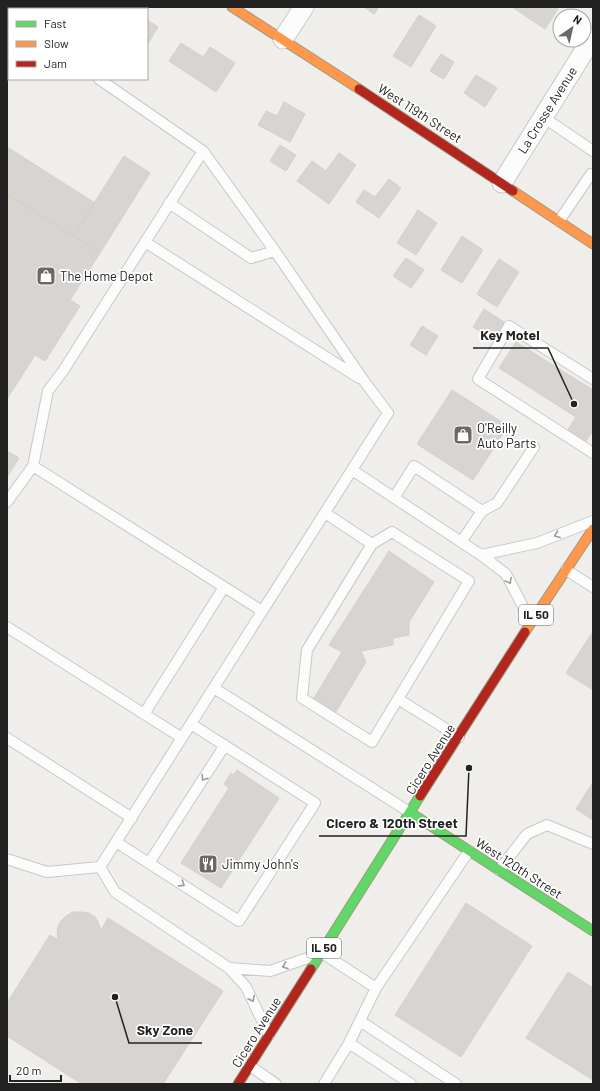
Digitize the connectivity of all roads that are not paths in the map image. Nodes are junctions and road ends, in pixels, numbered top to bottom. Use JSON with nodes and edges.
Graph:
{"nodes":[{"id":1,"x":232,"y":7,"type":"edge"},
{"id":2,"x":304,"y":7,"type":"edge"},
{"id":3,"x":593,"y":37,"type":"edge"},
{"id":4,"x":283,"y":39,"type":"junction"},
{"id":5,"x":100,"y":80,"type":"edge"},
{"id":6,"x":543,"y":117,"type":"junction"},
{"id":7,"x":203,"y":151,"type":"junction"},
{"id":8,"x":593,"y":151,"type":"edge"},
{"id":9,"x":592,"y":172,"type":"edge"},
{"id":10,"x":502,"y":183,"type":"junction"},
{"id":11,"x":169,"y":203,"type":"junction"},
{"id":12,"x":559,"y":221,"type":"junction"},
{"id":13,"x":145,"y":242,"type":"junction"},
{"id":14,"x":593,"y":244,"type":"edge"},
{"id":15,"x":275,"y":251,"type":"junction"},
{"id":16,"x":593,"y":379,"type":"edge"},
{"id":17,"x":364,"y":381,"type":"junction"},
{"id":18,"x":534,"y":447,"type":"dead end"},
{"id":19,"x":593,"y":453,"type":"edge"},
{"id":20,"x":32,"y":466,"type":"junction"},
{"id":21,"x":352,"y":470,"type":"junction"},
{"id":22,"x":394,"y":498,"type":"junction"},
{"id":23,"x":7,"y":502,"type":"edge"},
{"id":24,"x":482,"y":510,"type":"junction"},
{"id":25,"x":325,"y":513,"type":"junction"},
{"id":26,"x":593,"y":521,"type":"edge"},
{"id":27,"x":593,"y":530,"type":"edge"},
{"id":28,"x":461,"y":542,"type":"junction"},
{"id":29,"x":372,"y":544,"type":"junction"},
{"id":30,"x":481,"y":555,"type":"junction"},
{"id":31,"x":566,"y":570,"type":"junction"},
{"id":32,"x":224,"y":587,"type":"junction"},
{"id":33,"x":593,"y":587,"type":"edge"},
{"id":34,"x":262,"y":611,"type":"junction"},
{"id":35,"x":531,"y":622,"type":"junction"},
{"id":36,"x":7,"y":627,"type":"edge"},
{"id":37,"x":214,"y":688,"type":"junction"},
{"id":38,"x":398,"y":699,"type":"junction"},
{"id":39,"x":144,"y":714,"type":"junction"},
{"id":40,"x":191,"y":724,"type":"junction"},
{"id":41,"x":459,"y":737,"type":"junction"},
{"id":42,"x":7,"y":738,"type":"edge"},
{"id":43,"x":182,"y":738,"type":"junction"},
{"id":44,"x":225,"y":745,"type":"junction"},
{"id":45,"x":411,"y":813,"type":"junction"},
{"id":46,"x":132,"y":818,"type":"junction"},
{"id":47,"x":116,"y":842,"type":"junction"},
{"id":48,"x":593,"y":844,"type":"edge"},
{"id":49,"x":469,"y":851,"type":"junction"},
{"id":50,"x":7,"y":858,"type":"edge"},
{"id":51,"x":149,"y":863,"type":"junction"},
{"id":52,"x":100,"y":867,"type":"junction"},
{"id":53,"x":499,"y":870,"type":"junction"},
{"id":54,"x":593,"y":931,"type":"edge"},
{"id":55,"x":322,"y":953,"type":"junction"},
{"id":56,"x":229,"y":968,"type":"junction"},
{"id":57,"x":376,"y":988,"type":"junction"},
{"id":58,"x":360,"y":1021,"type":"junction"},
{"id":59,"x":269,"y":1036,"type":"junction"},
{"id":60,"x":349,"y":1043,"type":"junction"},
{"id":61,"x":250,"y":1066,"type":"junction"},
{"id":62,"x":327,"y":1083,"type":"edge"},
{"id":63,"x":238,"y":1084,"type":"edge"},
{"id":64,"x":276,"y":1084,"type":"edge"},
{"id":65,"x":411,"y":1084,"type":"edge"},
{"id":66,"x":456,"y":1084,"type":"edge"}],
"edges":[{"from":1,"to":4,"type":"main road","name":"West 119th Street"},
{"from":2,"to":4,"type":"street"},
{"from":3,"to":6,"type":"street","name":"La Crosse Avenue"},
{"from":4,"to":10,"type":"main road","name":"West 119th Street"},
{"from":5,"to":7,"type":"lane"},
{"from":6,"to":8,"type":"lane"},
{"from":6,"to":10,"type":"street","name":"La Crosse Avenue"},
{"from":7,"to":11,"type":"lane"},
{"from":7,"to":15,"type":"lane"},
{"from":9,"to":12,"type":"lane"},
{"from":10,"to":12,"type":"main road","name":"West 119th Street"},
{"from":11,"to":13,"type":"lane"},
{"from":11,"to":15,"type":"lane"},
{"from":12,"to":14,"type":"main road","name":"West 119th Street"},
{"from":13,"to":17,"type":"lane"},
{"from":13,"to":20,"type":"lane"},
{"from":15,"to":17,"type":"lane"},
{"from":16,"to":19,"type":"lane"},
{"from":17,"to":21,"type":"lane"},
{"from":18,"to":24,"type":"lane"},
{"from":20,"to":23,"type":"lane"},
{"from":20,"to":32,"type":"lane"},
{"from":21,"to":22,"type":"lane"},
{"from":21,"to":25,"type":"lane"},
{"from":22,"to":24,"type":"lane"},
{"from":22,"to":28,"type":"lane"},
{"from":24,"to":28,"type":"lane"},
{"from":25,"to":29,"type":"lane"},
{"from":25,"to":34,"type":"lane"},
{"from":26,"to":30,"type":"lane","one_way":true},
{"from":27,"to":31,"type":"main road","name":"Cicero Avenue","number":"IL 50"},
{"from":28,"to":30,"type":"lane"},
{"from":29,"to":38,"type":"lane"},
{"from":29,"to":38,"type":"lane"},
{"from":30,"to":35,"type":"lane","one_way":true},
{"from":31,"to":33,"type":"lane"},
{"from":31,"to":35,"type":"main road","name":"Cicero Avenue","number":"IL 50"},
{"from":32,"to":34,"type":"lane"},
{"from":32,"to":39,"type":"lane"},
{"from":34,"to":37,"type":"lane"},
{"from":35,"to":41,"type":"main road","name":"Cicero Avenue","number":"IL 50"},
{"from":36,"to":39,"type":"lane"},
{"from":37,"to":40,"type":"lane"},
{"from":37,"to":45,"type":"lane"},
{"from":38,"to":41,"type":"lane"},
{"from":39,"to":43,"type":"lane"},
{"from":40,"to":43,"type":"lane"},
{"from":40,"to":44,"type":"lane"},
{"from":41,"to":45,"type":"main road","name":"Cicero Avenue","number":"IL 50"},
{"from":42,"to":46,"type":"lane"},
{"from":43,"to":46,"type":"lane"},
{"from":44,"to":51,"type":"lane","one_way":true},
{"from":51,"to":44,"type":"lane","one_way":true},
{"from":45,"to":49,"type":"main road","name":"West 120th Street"},
{"from":45,"to":55,"type":"main road","name":"Cicero Avenue","number":"IL 50"},
{"from":46,"to":47,"type":"lane"},
{"from":47,"to":51,"type":"lane"},
{"from":47,"to":52,"type":"lane"},
{"from":48,"to":53,"type":"lane"},
{"from":49,"to":53,"type":"main road","name":"West 120th Street"},
{"from":49,"to":57,"type":"lane"},
{"from":50,"to":52,"type":"lane"},
{"from":52,"to":56,"type":"lane"},
{"from":53,"to":54,"type":"main road","name":"West 120th Street"},
{"from":55,"to":56,"type":"lane","one_way":true},
{"from":55,"to":57,"type":"lane"},
{"from":55,"to":59,"type":"main road","name":"Cicero Avenue","number":"IL 50"},
{"from":56,"to":59,"type":"lane","one_way":true},
{"from":57,"to":58,"type":"lane"},
{"from":58,"to":60,"type":"lane"},
{"from":58,"to":66,"type":"lane"},
{"from":59,"to":61,"type":"main road","name":"Cicero Avenue","number":"IL 50"},
{"from":60,"to":62,"type":"lane"},
{"from":60,"to":65,"type":"lane"},
{"from":61,"to":63,"type":"main road","name":"Cicero Avenue","number":"IL 50"},
{"from":61,"to":64,"type":"lane"}]}
